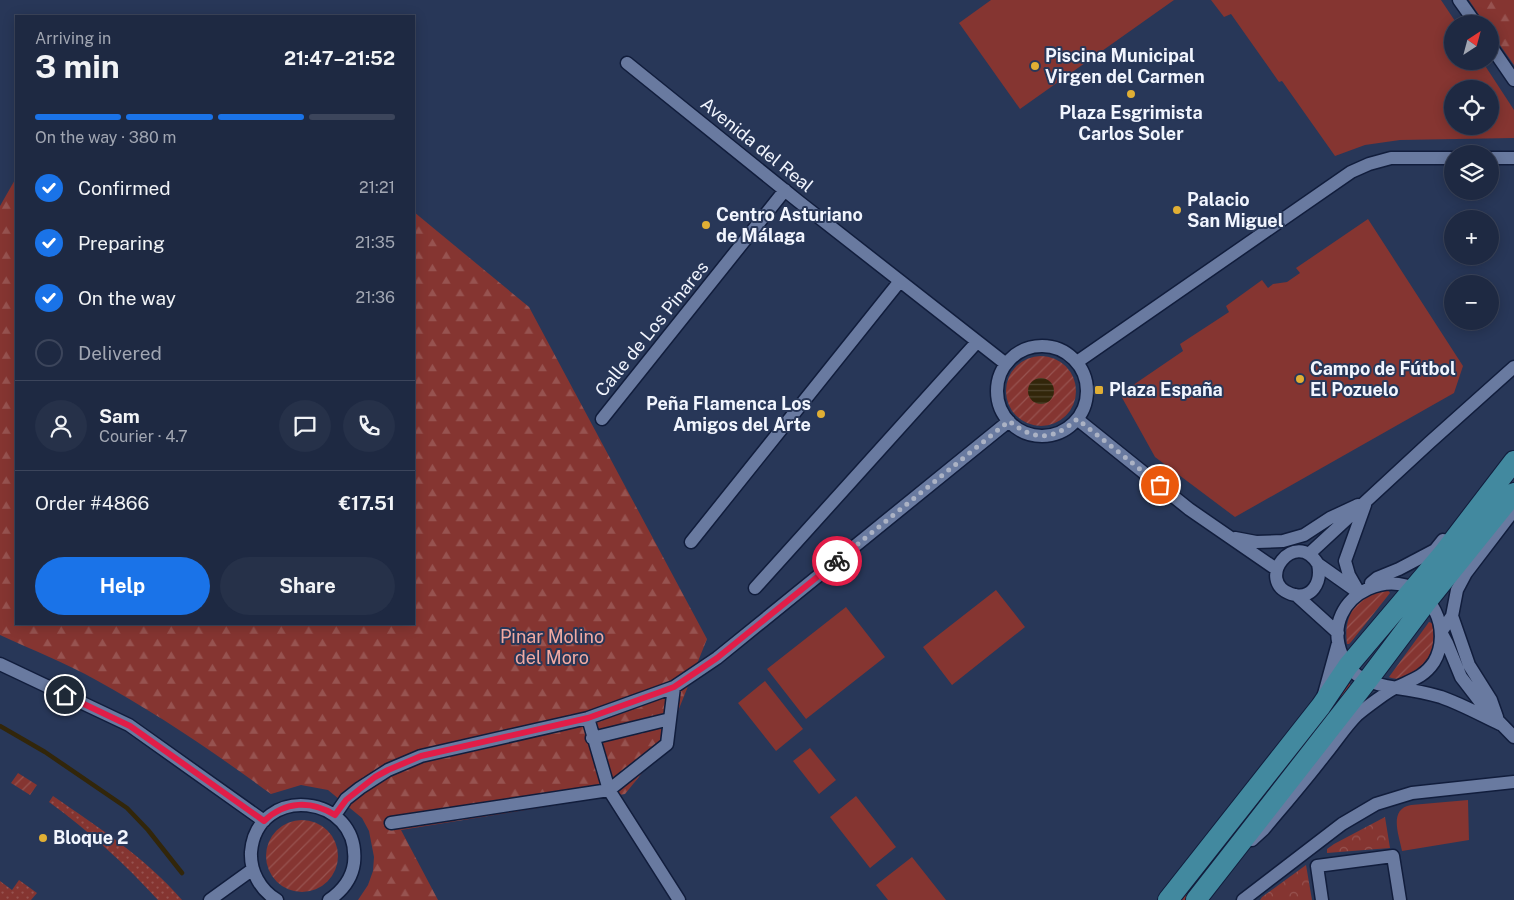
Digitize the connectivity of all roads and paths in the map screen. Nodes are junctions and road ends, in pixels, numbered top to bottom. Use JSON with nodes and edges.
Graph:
{"nodes":[{"id":1,"x":1459,"y":0,"type":"edge"},
{"id":2,"x":1470,"y":15,"type":"edge"},
{"id":3,"x":1499,"y":58,"type":"edge"},
{"id":4,"x":628,"y":63,"type":"dead end"},
{"id":5,"x":1514,"y":80,"type":"edge"},
{"id":6,"x":1444,"y":158,"type":"edge"},
{"id":7,"x":1499,"y":158,"type":"edge"},
{"id":8,"x":1514,"y":158,"type":"edge"},
{"id":9,"x":785,"y":190,"type":"junction"},
{"id":10,"x":900,"y":281,"type":"junction"},
{"id":11,"x":977,"y":342,"type":"junction"},
{"id":12,"x":1077,"y":362,"type":"junction"},
{"id":13,"x":1006,"y":364,"type":"junction"},
{"id":14,"x":1513,"y":366,"type":"edge"},
{"id":15,"x":602,"y":419,"type":"dead end"},
{"id":16,"x":1077,"y":419,"type":"junction"},
{"id":17,"x":1009,"y":421,"type":"junction"},
{"id":18,"x":1514,"y":461,"type":"edge"},
{"id":19,"x":1514,"y":493,"type":"edge"},
{"id":20,"x":1484,"y":500,"type":"junction"},
{"id":21,"x":1367,"y":501,"type":"junction"},
{"id":22,"x":1514,"y":510,"type":"edge"},
{"id":23,"x":1230,"y":537,"type":"junction"},
{"id":24,"x":691,"y":542,"type":"dead end"},
{"id":25,"x":1309,"y":554,"type":"junction"},
{"id":26,"x":1318,"y":564,"type":"junction"},
{"id":27,"x":1276,"y":570,"type":"junction"},
{"id":28,"x":755,"y":588,"type":"dead end"},
{"id":29,"x":1359,"y":593,"type":"junction"},
{"id":30,"x":1421,"y":595,"type":"junction"},
{"id":31,"x":1296,"y":596,"type":"junction"},
{"id":32,"x":1452,"y":616,"type":"junction"},
{"id":33,"x":1441,"y":632,"type":"junction"},
{"id":34,"x":1338,"y":638,"type":"junction"},
{"id":35,"x":0,"y":664,"type":"edge"},
{"id":36,"x":1348,"y":666,"type":"junction"},
{"id":37,"x":1366,"y":681,"type":"junction"},
{"id":38,"x":674,"y":687,"type":"junction"},
{"id":39,"x":1396,"y":687,"type":"junction"},
{"id":40,"x":1320,"y":706,"type":"junction"},
{"id":41,"x":588,"y":718,"type":"junction"},
{"id":42,"x":670,"y":719,"type":"junction"},
{"id":43,"x":1500,"y":724,"type":"junction"},
{"id":44,"x":1514,"y":737,"type":"edge"},
{"id":45,"x":592,"y":738,"type":"junction"},
{"id":46,"x":1514,"y":782,"type":"edge"},
{"id":47,"x":608,"y":790,"type":"junction"},
{"id":48,"x":335,"y":815,"type":"junction"},
{"id":49,"x":264,"y":821,"type":"junction"},
{"id":50,"x":391,"y":823,"type":"dead end"},
{"id":51,"x":1222,"y":867,"type":"junction"},
{"id":52,"x":253,"y":869,"type":"junction"},
{"id":53,"x":1246,"y":899,"type":"edge"},
{"id":54,"x":210,"y":900,"type":"edge"},
{"id":55,"x":277,"y":900,"type":"edge"},
{"id":56,"x":330,"y":900,"type":"edge"},
{"id":57,"x":679,"y":900,"type":"edge"},
{"id":58,"x":1168,"y":900,"type":"edge"},
{"id":59,"x":1196,"y":900,"type":"edge"},
{"id":60,"x":1322,"y":900,"type":"edge"},
{"id":61,"x":1400,"y":900,"type":"edge"}],
"edges":[{"from":1,"to":2,"type":"street"},
{"from":3,"to":5,"type":"street"},
{"from":4,"to":9,"type":"street","name":"Avenida del Real"},
{"from":6,"to":12,"type":"street"},
{"from":7,"to":8,"type":"street"},
{"from":9,"to":10,"type":"street","name":"Avenida del Real"},
{"from":9,"to":15,"type":"street","name":"Calle de Los Pinares"},
{"from":10,"to":11,"type":"street","name":"Avenida del Real"},
{"from":10,"to":24,"type":"street"},
{"from":11,"to":13,"type":"street","name":"Avenida del Real"},
{"from":11,"to":28,"type":"street"},
{"from":12,"to":13,"type":"street"},
{"from":12,"to":16,"type":"street"},
{"from":13,"to":17,"type":"street"},
{"from":14,"to":21,"type":"street"},
{"from":16,"to":17,"type":"street"},
{"from":16,"to":23,"type":"street"},
{"from":17,"to":38,"type":"street"},
{"from":18,"to":20,"type":"main road"},
{"from":19,"to":30,"type":"main road"},
{"from":20,"to":29,"type":"street"},
{"from":20,"to":30,"type":"main road"},
{"from":21,"to":23,"type":"street"},
{"from":21,"to":25,"type":"street"},
{"from":21,"to":29,"type":"street"},
{"from":22,"to":32,"type":"street"},
{"from":23,"to":27,"type":"street"},
{"from":25,"to":26,"type":"street"},
{"from":25,"to":27,"type":"street"},
{"from":26,"to":29,"type":"street"},
{"from":26,"to":31,"type":"street"},
{"from":27,"to":31,"type":"street"},
{"from":29,"to":30,"type":"street"},
{"from":29,"to":34,"type":"street"},
{"from":30,"to":33,"type":"street"},
{"from":30,"to":36,"type":"main road"},
{"from":30,"to":37,"type":"main road"},
{"from":31,"to":34,"type":"street"},
{"from":32,"to":33,"type":"street"},
{"from":32,"to":43,"type":"street"},
{"from":33,"to":39,"type":"street"},
{"from":33,"to":43,"type":"street"},
{"from":34,"to":36,"type":"street"},
{"from":34,"to":40,"type":"street"},
{"from":35,"to":49,"type":"street"},
{"from":36,"to":37,"type":"street"},
{"from":36,"to":40,"type":"main road"},
{"from":37,"to":39,"type":"street"},
{"from":37,"to":51,"type":"main road"},
{"from":38,"to":41,"type":"street"},
{"from":38,"to":42,"type":"street"},
{"from":39,"to":43,"type":"street"},
{"from":39,"to":51,"type":"street"},
{"from":40,"to":58,"type":"main road"},
{"from":41,"to":45,"type":"street"},
{"from":41,"to":48,"type":"street"},
{"from":42,"to":45,"type":"street"},
{"from":42,"to":47,"type":"street"},
{"from":43,"to":44,"type":"street"},
{"from":45,"to":47,"type":"street"},
{"from":46,"to":53,"type":"street"},
{"from":47,"to":50,"type":"street"},
{"from":47,"to":57,"type":"street"},
{"from":48,"to":49,"type":"street"},
{"from":48,"to":56,"type":"street"},
{"from":49,"to":52,"type":"street"},
{"from":51,"to":59,"type":"main road"},
{"from":52,"to":54,"type":"street"},
{"from":52,"to":55,"type":"street"},
{"from":60,"to":61,"type":"street"}]}
